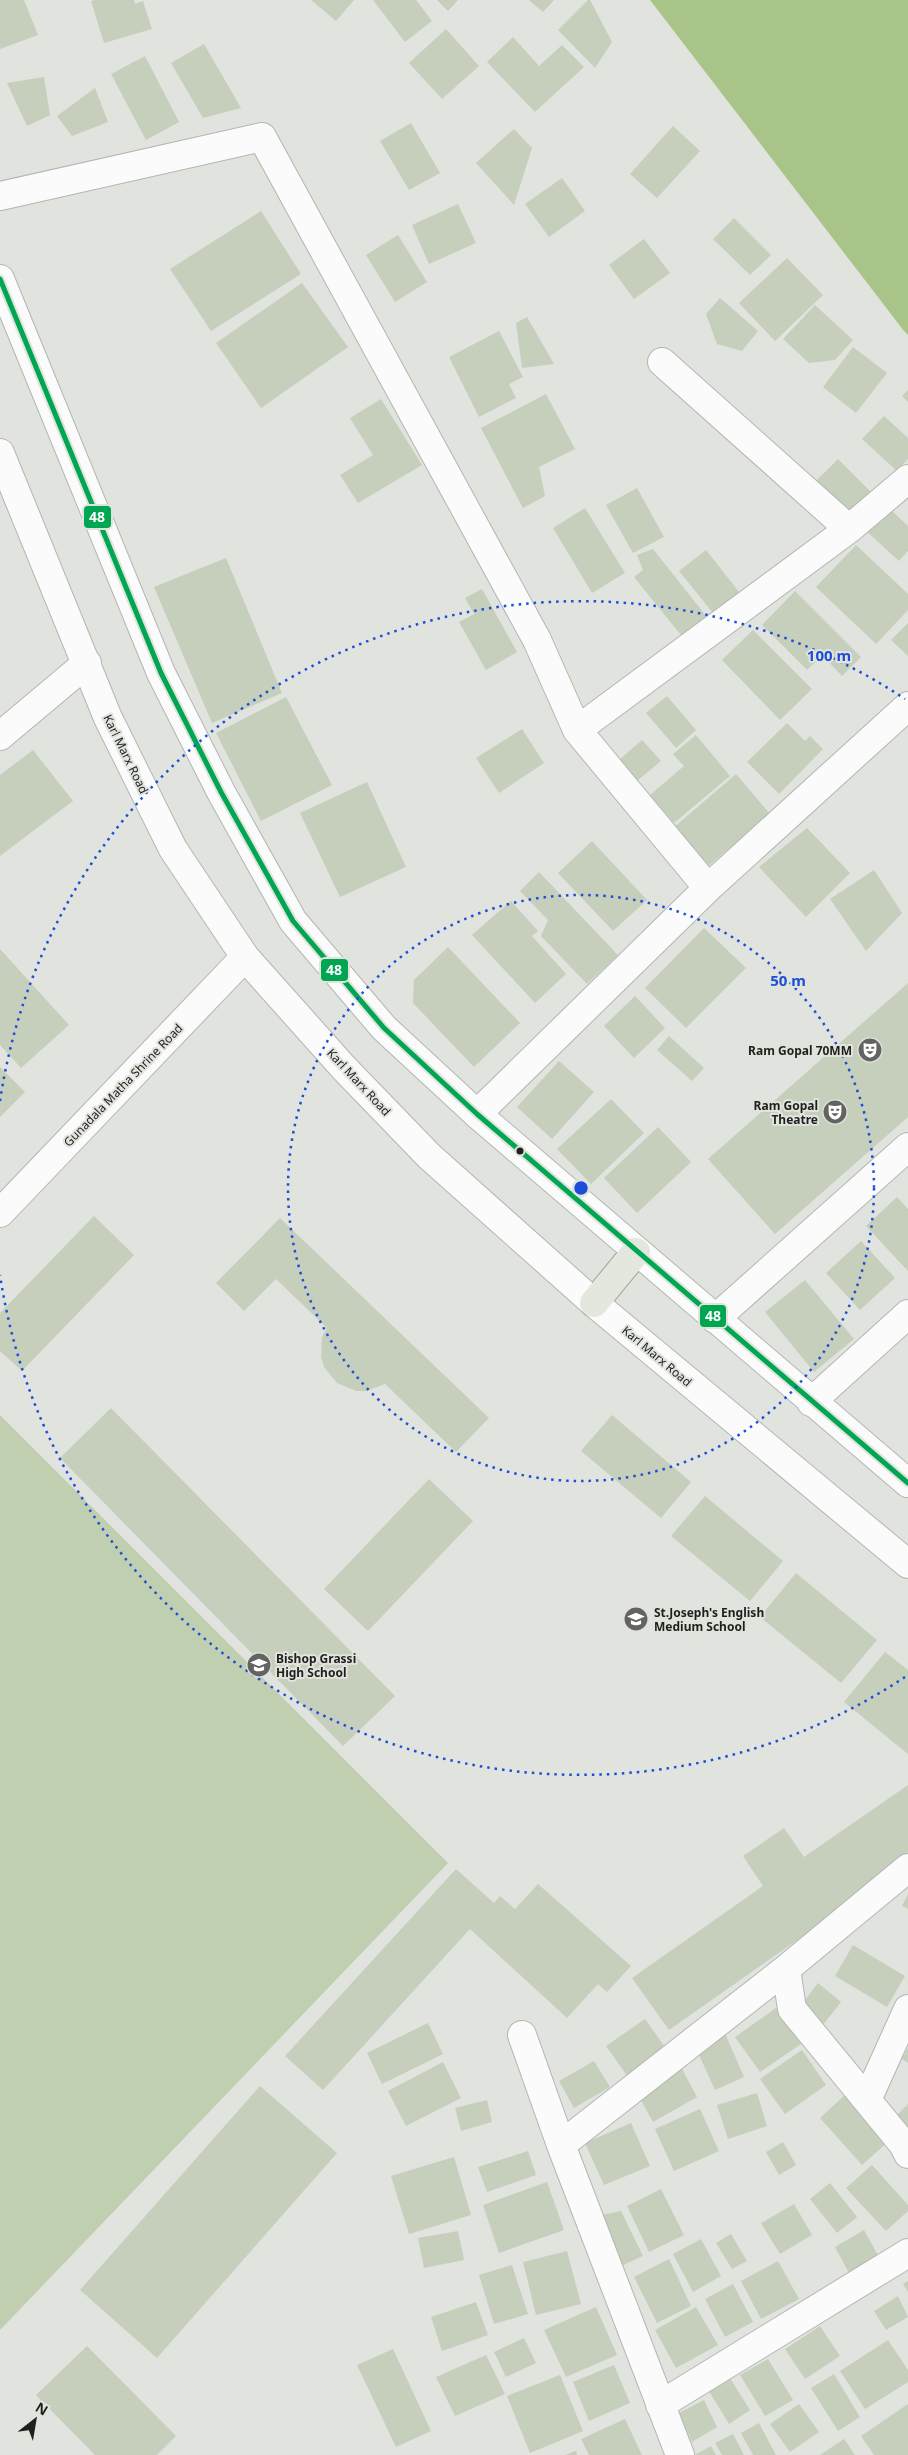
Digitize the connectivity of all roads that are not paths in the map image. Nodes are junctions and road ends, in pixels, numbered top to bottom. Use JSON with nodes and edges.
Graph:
{"nodes":[{"id":1,"x":0,"y":196,"type":"edge"},
{"id":2,"x":0,"y":279,"type":"edge"},
{"id":3,"x":662,"y":362,"type":"dead end"},
{"id":4,"x":0,"y":453,"type":"edge"},
{"id":5,"x":908,"y":479,"type":"edge"},
{"id":6,"x":849,"y":529,"type":"junction"},
{"id":7,"x":87,"y":664,"type":"junction"},
{"id":8,"x":908,"y":706,"type":"edge"},
{"id":9,"x":577,"y":730,"type":"junction"},
{"id":10,"x":0,"y":736,"type":"edge"},
{"id":11,"x":708,"y":888,"type":"junction"},
{"id":12,"x":245,"y":957,"type":"junction"},
{"id":13,"x":476,"y":1114,"type":"junction"},
{"id":14,"x":908,"y":1147,"type":"edge"},
{"id":15,"x":0,"y":1213,"type":"edge"},
{"id":16,"x":636,"y":1252,"type":"junction"},
{"id":17,"x":594,"y":1303,"type":"junction"},
{"id":18,"x":908,"y":1314,"type":"edge"},
{"id":19,"x":715,"y":1319,"type":"junction"},
{"id":20,"x":811,"y":1402,"type":"junction"},
{"id":21,"x":908,"y":1483,"type":"edge"},
{"id":22,"x":908,"y":1564,"type":"edge"},
{"id":23,"x":908,"y":1868,"type":"edge"},
{"id":24,"x":786,"y":1969,"type":"junction"},
{"id":25,"x":908,"y":2009,"type":"edge"},
{"id":26,"x":522,"y":2035,"type":"dead end"},
{"id":27,"x":867,"y":2100,"type":"junction"},
{"id":28,"x":561,"y":2146,"type":"junction"},
{"id":29,"x":908,"y":2154,"type":"edge"},
{"id":30,"x":908,"y":2253,"type":"edge"},
{"id":31,"x":660,"y":2405,"type":"junction"},
{"id":32,"x":680,"y":2455,"type":"edge"}],
"edges":[{"from":1,"to":9,"type":"street"},
{"from":2,"to":13,"type":"street"},
{"from":3,"to":6,"type":"street"},
{"from":4,"to":7,"type":"street","name":"Karl Marx Road"},
{"from":5,"to":6,"type":"street"},
{"from":6,"to":9,"type":"street"},
{"from":7,"to":10,"type":"street"},
{"from":7,"to":12,"type":"street","name":"Karl Marx Road"},
{"from":8,"to":11,"type":"street"},
{"from":9,"to":11,"type":"street"},
{"from":11,"to":13,"type":"street"},
{"from":12,"to":15,"type":"street","name":"Gunadala Matha Shrine Road"},
{"from":12,"to":17,"type":"street","name":"Karl Marx Road"},
{"from":13,"to":16,"type":"street"},
{"from":14,"to":19,"type":"street"},
{"from":16,"to":17,"type":"main road"},
{"from":16,"to":19,"type":"street"},
{"from":17,"to":22,"type":"street","name":"Karl Marx Road"},
{"from":18,"to":20,"type":"street"},
{"from":19,"to":20,"type":"street"},
{"from":20,"to":21,"type":"street"},
{"from":23,"to":24,"type":"street"},
{"from":24,"to":27,"type":"street"},
{"from":24,"to":28,"type":"street"},
{"from":25,"to":27,"type":"street"},
{"from":26,"to":28,"type":"street"},
{"from":27,"to":29,"type":"street"},
{"from":28,"to":31,"type":"street"},
{"from":30,"to":31,"type":"street"},
{"from":31,"to":32,"type":"street"}]}
